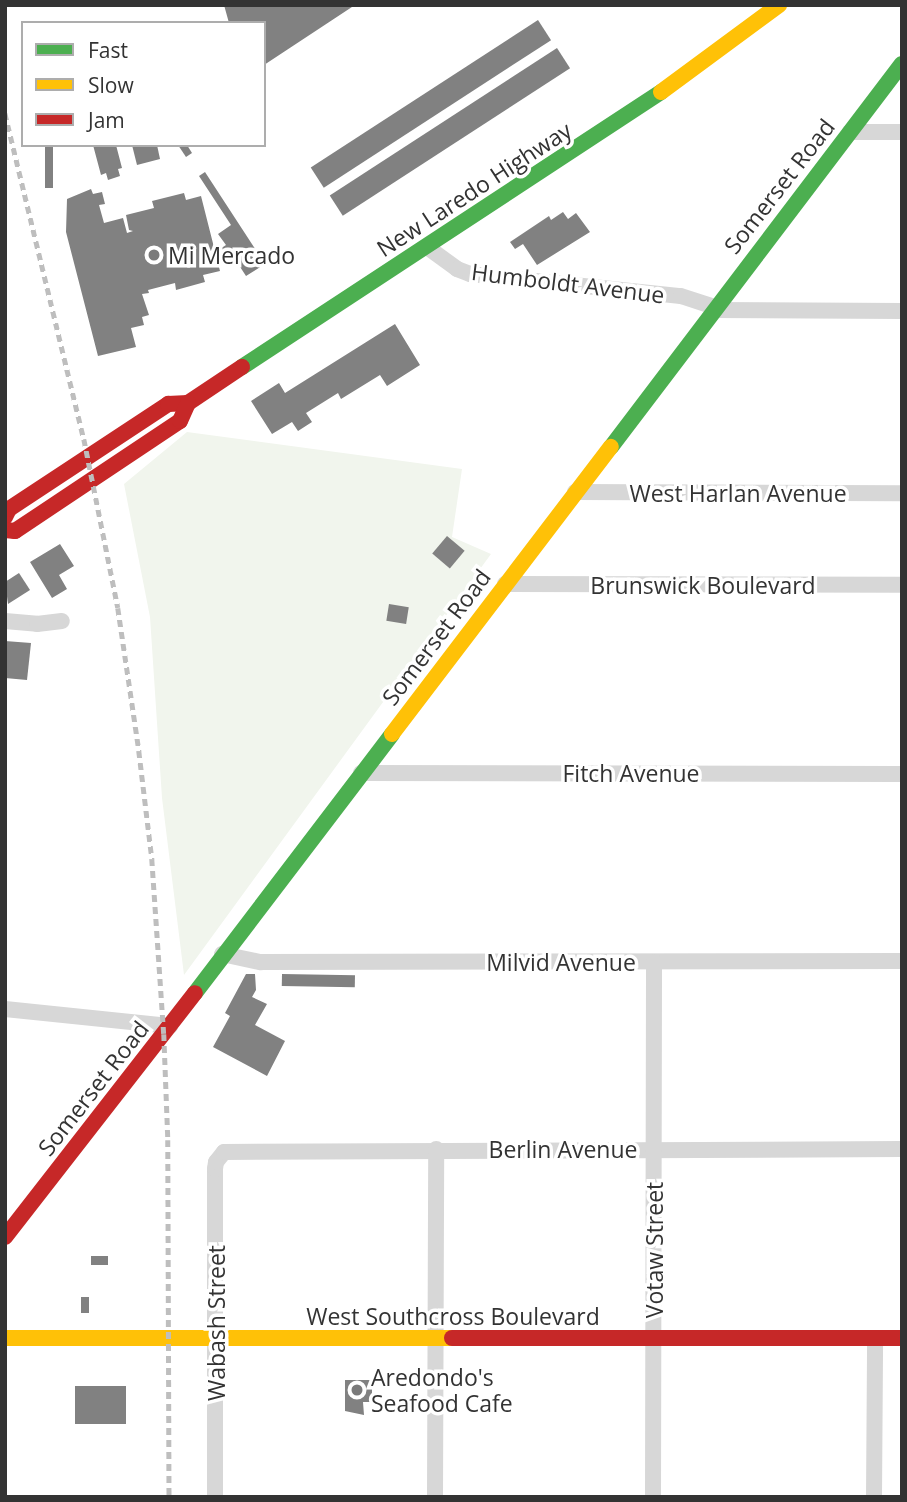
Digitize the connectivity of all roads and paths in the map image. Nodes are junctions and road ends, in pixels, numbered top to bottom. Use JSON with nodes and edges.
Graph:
{"nodes":[{"id":1,"x":779,"y":5,"type":"edge"},
{"id":2,"x":902,"y":64,"type":"edge"},
{"id":3,"x":850,"y":132,"type":"junction"},
{"id":4,"x":902,"y":132,"type":"edge"},
{"id":5,"x":427,"y":247,"type":"junction"},
{"id":6,"x":713,"y":309,"type":"junction"},
{"id":7,"x":902,"y":311,"type":"edge"},
{"id":8,"x":188,"y":403,"type":"junction"},
{"id":9,"x":575,"y":492,"type":"junction"},
{"id":10,"x":902,"y":493,"type":"edge"},
{"id":11,"x":5,"y":517,"type":"edge"},
{"id":12,"x":5,"y":530,"type":"edge"},
{"id":13,"x":505,"y":584,"type":"junction"},
{"id":14,"x":902,"y":585,"type":"edge"},
{"id":15,"x":5,"y":621,"type":"edge"},
{"id":16,"x":62,"y":621,"type":"dead end"},
{"id":17,"x":361,"y":773,"type":"junction"},
{"id":18,"x":902,"y":774,"type":"edge"},
{"id":19,"x":222,"y":954,"type":"junction"},
{"id":20,"x":902,"y":961,"type":"edge"},
{"id":21,"x":654,"y":962,"type":"junction"},
{"id":22,"x":5,"y":1009,"type":"edge"},
{"id":23,"x":170,"y":1026,"type":"junction"},
{"id":24,"x":436,"y":1149,"type":"junction"},
{"id":25,"x":654,"y":1149,"type":"junction"},
{"id":26,"x":902,"y":1149,"type":"edge"},
{"id":27,"x":225,"y":1152,"type":"joint"},
{"id":28,"x":5,"y":1237,"type":"edge"},
{"id":29,"x":5,"y":1338,"type":"edge"},
{"id":30,"x":435,"y":1338,"type":"junction"},
{"id":31,"x":654,"y":1338,"type":"junction"},
{"id":32,"x":875,"y":1338,"type":"junction"},
{"id":33,"x":902,"y":1338,"type":"edge"},
{"id":34,"x":216,"y":1340,"type":"junction"},
{"id":35,"x":215,"y":1497,"type":"edge"},
{"id":36,"x":435,"y":1497,"type":"edge"},
{"id":37,"x":653,"y":1497,"type":"edge"},
{"id":38,"x":874,"y":1497,"type":"edge"}],
"edges":[{"from":1,"to":5,"type":"main road","name":"New Laredo Highway"},
{"from":2,"to":3,"type":"main road","name":"Somerset Road"},
{"from":3,"to":4,"type":"street"},
{"from":3,"to":6,"type":"main road","name":"Somerset Road"},
{"from":5,"to":6,"type":"street","name":"Humboldt Avenue"},
{"from":5,"to":8,"type":"main road","name":"New Laredo Highway"},
{"from":6,"to":7,"type":"street","name":"Humboldt Avenue"},
{"from":6,"to":9,"type":"main road","name":"Somerset Road"},
{"from":8,"to":11,"type":"main road","name":"New Laredo Highway"},
{"from":8,"to":12,"type":"main road","name":"New Laredo Highway"},
{"from":9,"to":10,"type":"street","name":"West Harlan Avenue"},
{"from":9,"to":13,"type":"main road","name":"Somerset Road"},
{"from":13,"to":14,"type":"street","name":"Brunswick Boulevard"},
{"from":13,"to":17,"type":"main road","name":"Somerset Road"},
{"from":15,"to":16,"type":"street"},
{"from":17,"to":18,"type":"street","name":"Fitch Avenue"},
{"from":17,"to":19,"type":"main road","name":"Somerset Road"},
{"from":19,"to":21,"type":"street","name":"Milvid Avenue"},
{"from":19,"to":23,"type":"main road","name":"Somerset Road"},
{"from":20,"to":21,"type":"street","name":"Milvid Avenue"},
{"from":21,"to":25,"type":"street","name":"Votaw Street"},
{"from":22,"to":23,"type":"street"},
{"from":23,"to":28,"type":"main road","name":"Somerset Road"},
{"from":24,"to":25,"type":"street","name":"Berlin Avenue"},
{"from":24,"to":27,"type":"street","name":"Berlin Avenue"},
{"from":24,"to":30,"type":"street"},
{"from":25,"to":26,"type":"street","name":"Berlin Avenue"},
{"from":25,"to":31,"type":"street","name":"Votaw Street"},
{"from":27,"to":34,"type":"street","name":"Wabash Street"},
{"from":29,"to":34,"type":"main road","name":"West Southcross Boulevard"},
{"from":30,"to":31,"type":"main road","name":"West Southcross Boulevard"},
{"from":30,"to":34,"type":"main road","name":"West Southcross Boulevard"},
{"from":30,"to":36,"type":"street"},
{"from":31,"to":32,"type":"main road","name":"West Southcross Boulevard"},
{"from":31,"to":37,"type":"street","name":"Votaw Street"},
{"from":32,"to":33,"type":"main road","name":"West Southcross Boulevard"},
{"from":32,"to":38,"type":"street"},
{"from":34,"to":35,"type":"street","name":"Wabash Street"}]}
